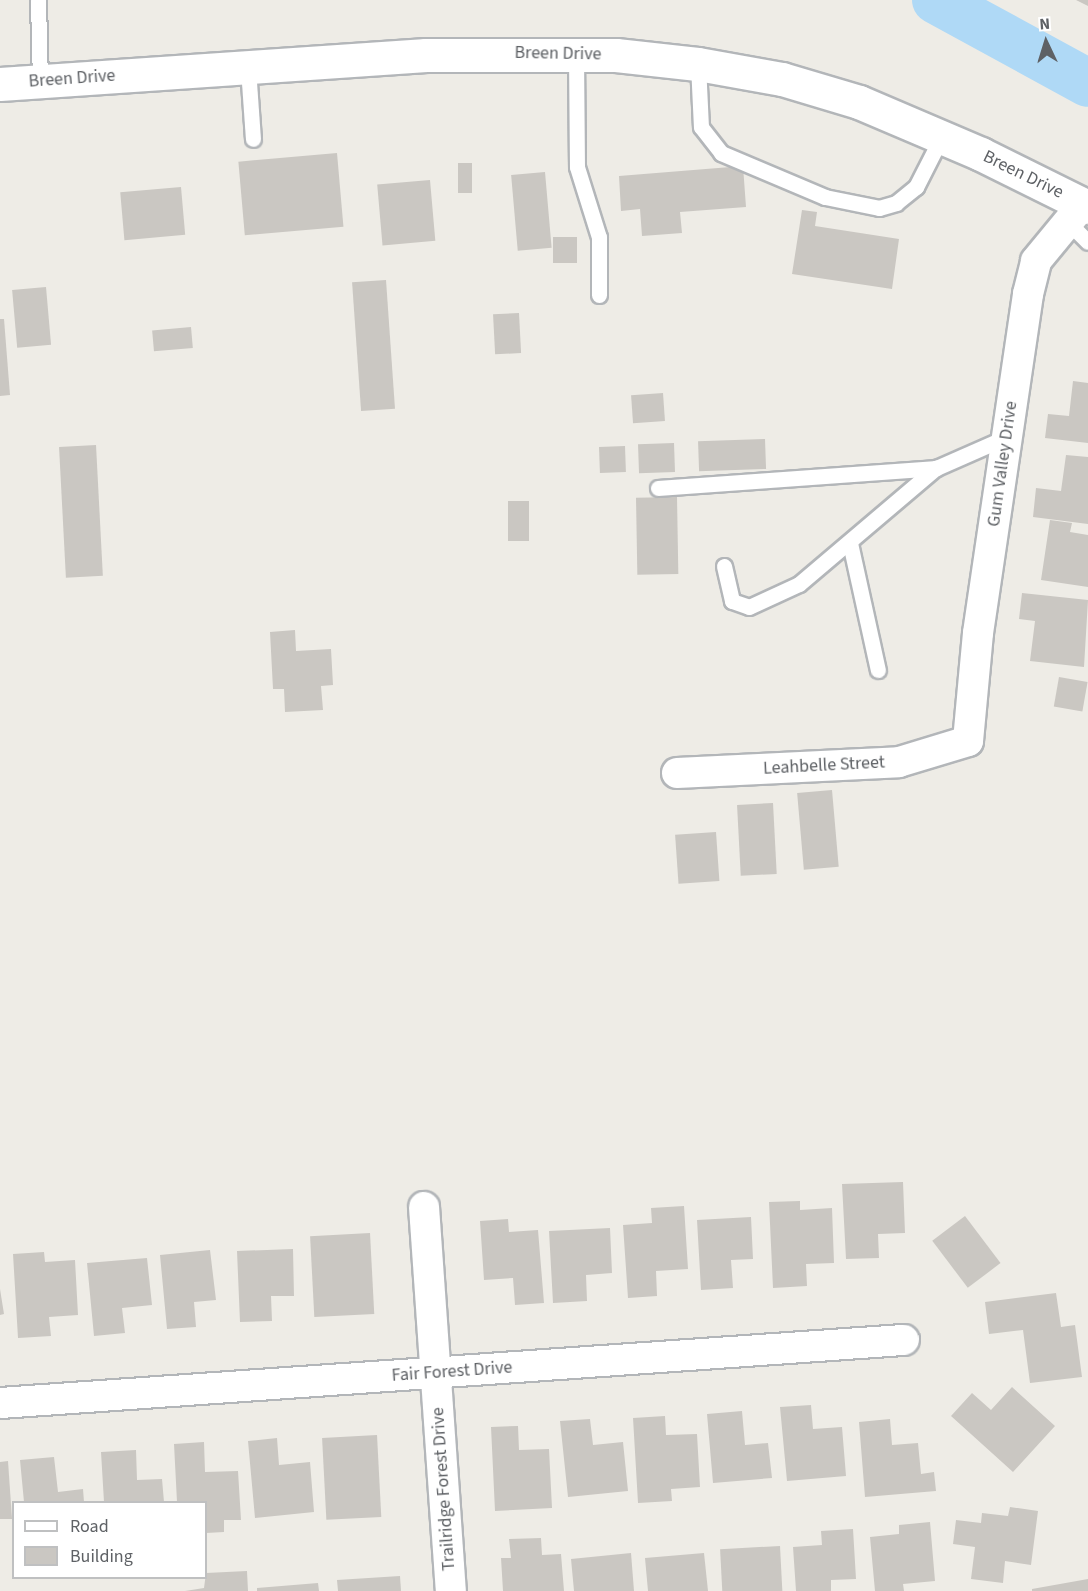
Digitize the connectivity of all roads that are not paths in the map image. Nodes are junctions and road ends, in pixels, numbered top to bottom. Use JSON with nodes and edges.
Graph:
{"nodes":[{"id":1,"x":38,"y":0,"type":"edge"},
{"id":2,"x":576,"y":54,"type":"junction"},
{"id":3,"x":698,"y":64,"type":"junction"},
{"id":4,"x":248,"y":68,"type":"junction"},
{"id":5,"x":40,"y":82,"type":"junction"},
{"id":6,"x":0,"y":84,"type":"edge"},
{"id":7,"x":942,"y":136,"type":"junction"},
{"id":8,"x":253,"y":139,"type":"dead end"},
{"id":9,"x":1082,"y":219,"type":"edge"},
{"id":10,"x":599,"y":295,"type":"dead end"},
{"id":11,"x":1009,"y":436,"type":"junction"},
{"id":12,"x":936,"y":468,"type":"junction"},
{"id":13,"x":658,"y":488,"type":"dead end"},
{"id":14,"x":850,"y":543,"type":"junction"},
{"id":15,"x":724,"y":566,"type":"dead end"},
{"id":16,"x":878,"y":670,"type":"dead end"},
{"id":17,"x":968,"y":741,"type":"joint"},
{"id":18,"x":677,"y":773,"type":"dead end"},
{"id":19,"x":424,"y":1207,"type":"dead end"},
{"id":20,"x":904,"y":1340,"type":"dead end"},
{"id":21,"x":436,"y":1373,"type":"junction"},
{"id":22,"x":0,"y":1403,"type":"edge"},
{"id":23,"x":451,"y":1591,"type":"edge"}],
"edges":[{"from":1,"to":5,"type":"lane"},
{"from":2,"to":3,"type":"street","name":"Breen Drive"},
{"from":2,"to":4,"type":"street","name":"Breen Drive"},
{"from":2,"to":10,"type":"lane"},
{"from":3,"to":7,"type":"street","name":"Breen Drive"},
{"from":3,"to":7,"type":"lane"},
{"from":4,"to":5,"type":"street","name":"Breen Drive"},
{"from":4,"to":8,"type":"lane"},
{"from":5,"to":6,"type":"street","name":"Breen Drive"},
{"from":7,"to":9,"type":"street","name":"Breen Drive"},
{"from":9,"to":11,"type":"street","name":"Gum Valley Drive"},
{"from":11,"to":12,"type":"lane"},
{"from":11,"to":17,"type":"street","name":"Gum Valley Drive"},
{"from":12,"to":13,"type":"lane"},
{"from":12,"to":14,"type":"lane"},
{"from":14,"to":15,"type":"lane"},
{"from":14,"to":16,"type":"lane"},
{"from":17,"to":18,"type":"street","name":"Leahbelle Street"},
{"from":19,"to":21,"type":"street","name":"Trailridge Forest Drive"},
{"from":20,"to":21,"type":"street","name":"Fair Forest Drive"},
{"from":21,"to":22,"type":"street","name":"Fair Forest Drive"},
{"from":21,"to":23,"type":"street","name":"Trailridge Forest Drive"}]}
